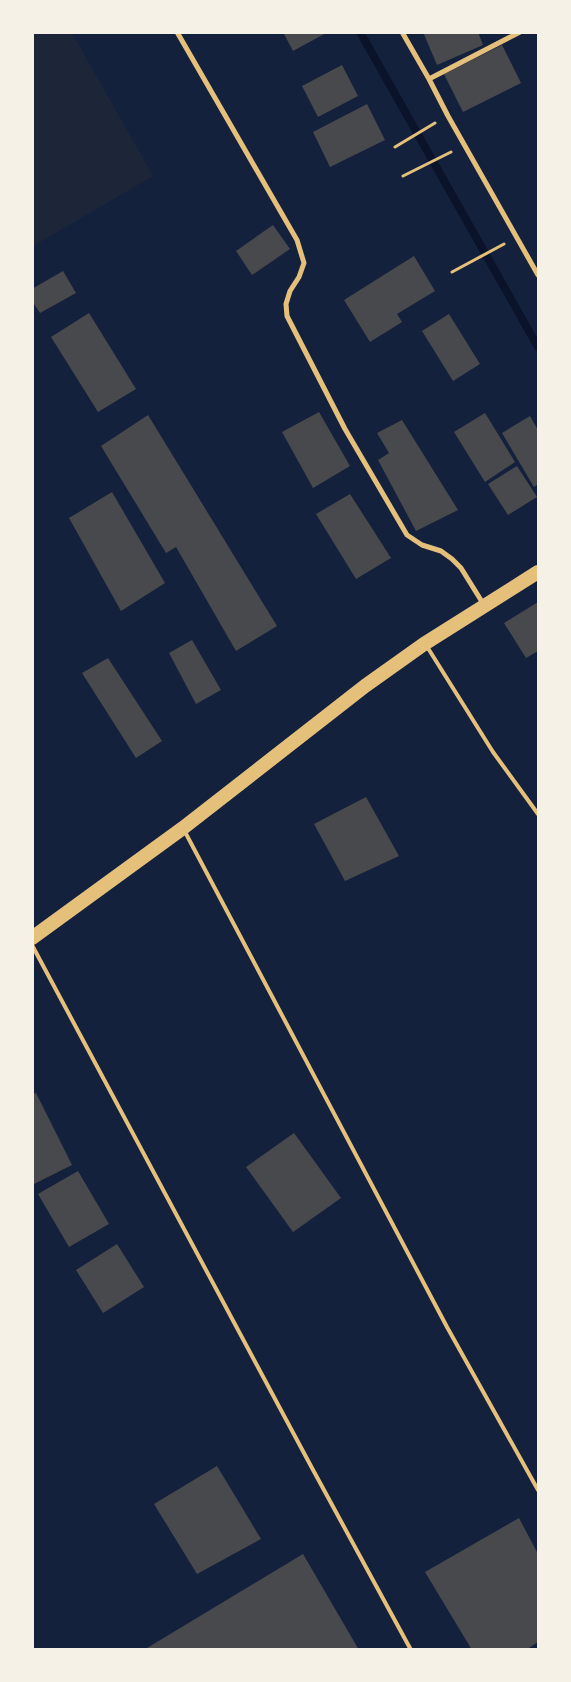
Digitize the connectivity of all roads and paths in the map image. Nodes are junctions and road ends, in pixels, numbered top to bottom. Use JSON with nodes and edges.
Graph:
{"nodes":[{"id":1,"x":177,"y":32,"type":"edge"},
{"id":2,"x":402,"y":32,"type":"edge"},
{"id":3,"x":520,"y":32,"type":"edge"},
{"id":4,"x":429,"y":79,"type":"junction"},
{"id":5,"x":428,"y":127,"type":"dead end"},
{"id":6,"x":395,"y":146,"type":"dead end"},
{"id":7,"x":444,"y":156,"type":"dead end"},
{"id":8,"x":403,"y":176,"type":"dead end"},
{"id":9,"x":495,"y":248,"type":"dead end"},
{"id":10,"x":452,"y":272,"type":"dead end"},
{"id":11,"x":538,"y":275,"type":"edge"},
{"id":12,"x":538,"y":572,"type":"edge"},
{"id":13,"x":484,"y":606,"type":"junction"},
{"id":14,"x":424,"y":644,"type":"junction"},
{"id":15,"x":538,"y":814,"type":"edge"},
{"id":16,"x":183,"y":828,"type":"junction"},
{"id":17,"x":32,"y":938,"type":"edge"},
{"id":18,"x":32,"y":945,"type":"edge"},
{"id":19,"x":538,"y":1490,"type":"edge"},
{"id":20,"x":411,"y":1650,"type":"edge"}],
"edges":[{"from":1,"to":13,"type":"street"},
{"from":2,"to":4,"type":"street"},
{"from":3,"to":4,"type":"street"},
{"from":4,"to":11,"type":"street"},
{"from":5,"to":6,"type":"path"},
{"from":7,"to":8,"type":"path"},
{"from":9,"to":10,"type":"path"},
{"from":12,"to":13,"type":"highway"},
{"from":13,"to":14,"type":"highway"},
{"from":14,"to":15,"type":"lane"},
{"from":14,"to":16,"type":"highway"},
{"from":16,"to":17,"type":"highway"},
{"from":16,"to":19,"type":"lane"},
{"from":18,"to":20,"type":"lane"}]}
